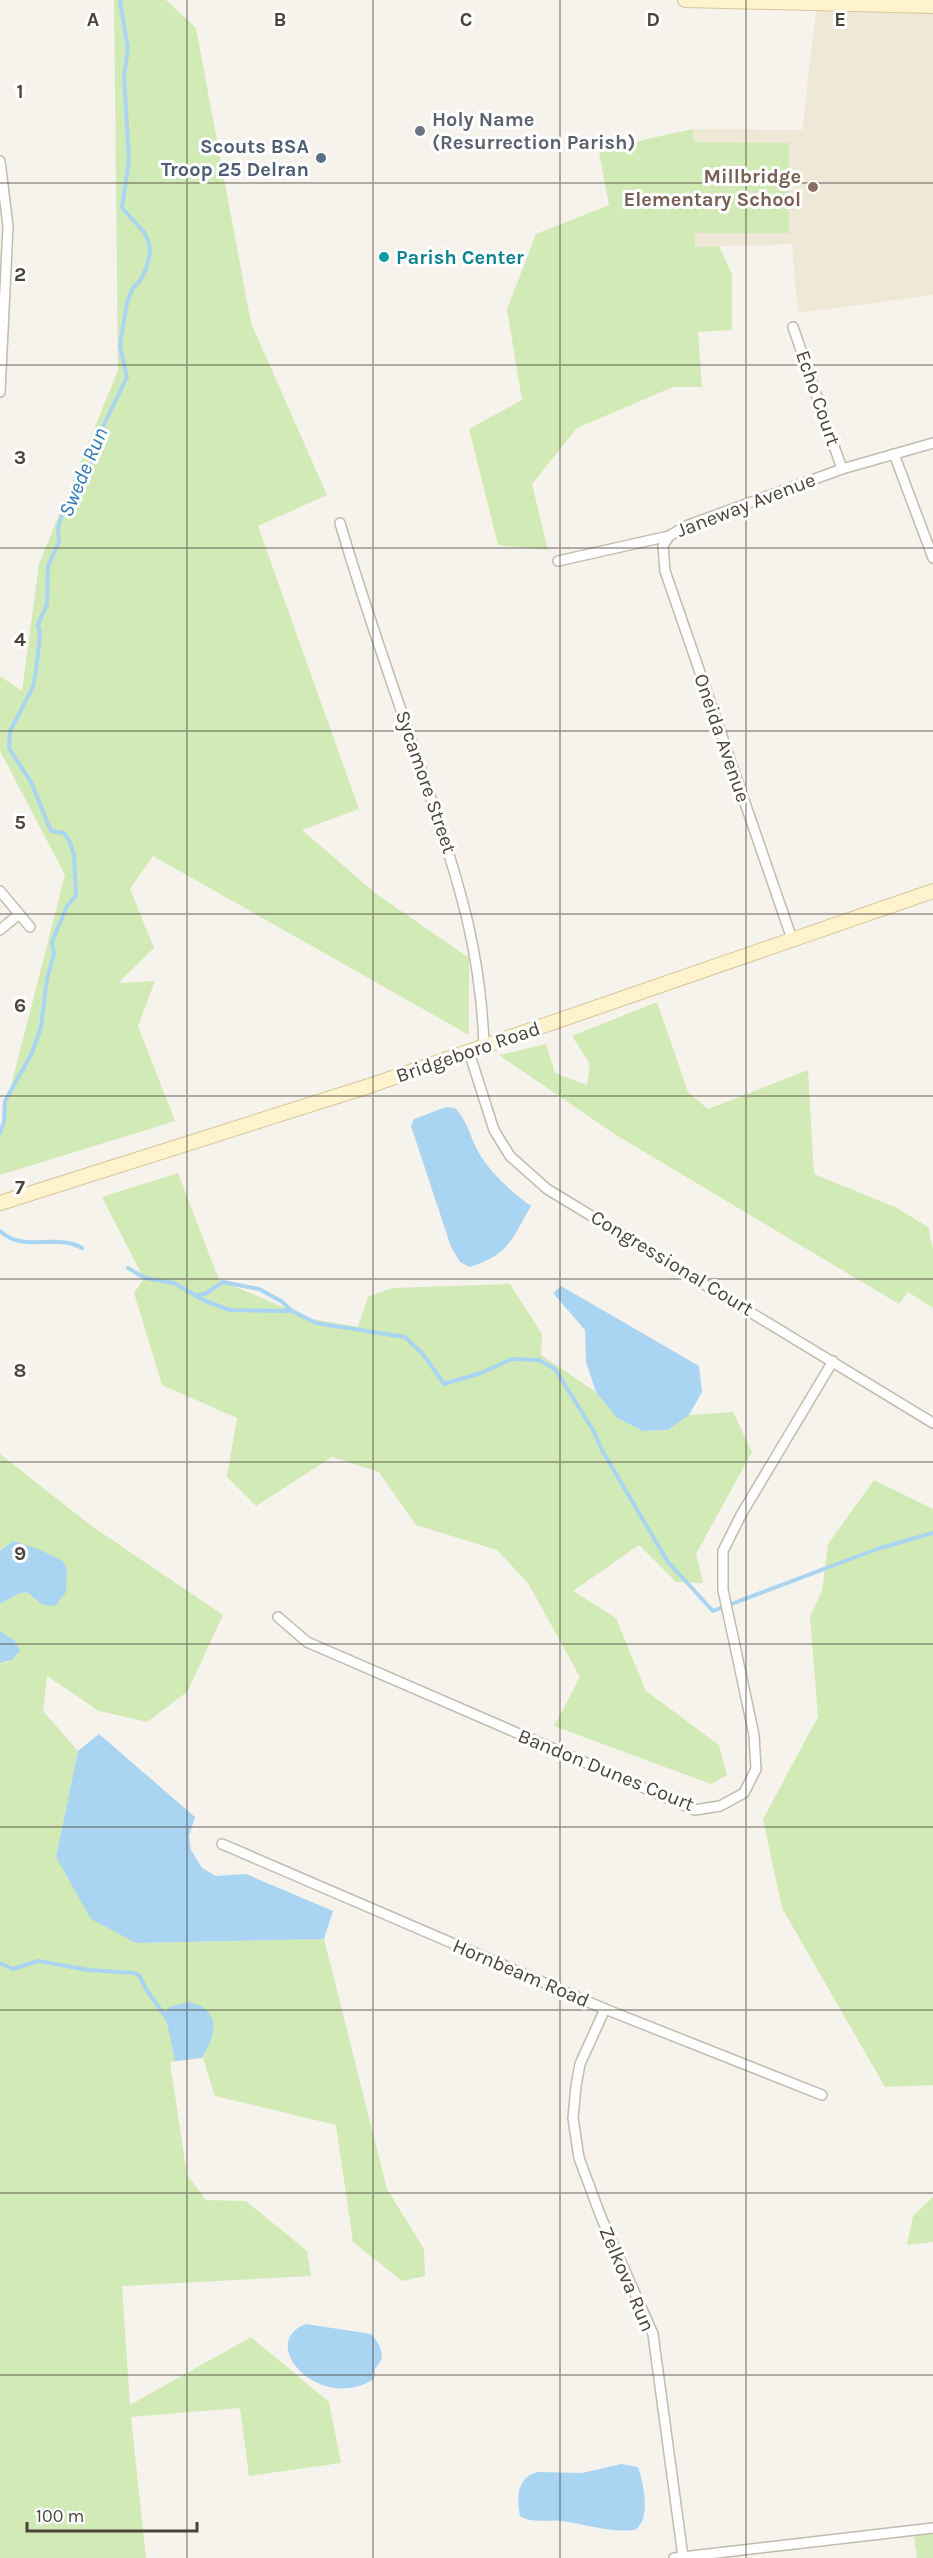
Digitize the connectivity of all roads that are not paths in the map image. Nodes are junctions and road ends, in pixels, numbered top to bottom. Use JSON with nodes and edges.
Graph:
{"nodes":[{"id":1,"x":686,"y":0,"type":"edge"},
{"id":2,"x":933,"y":6,"type":"edge"},
{"id":3,"x":0,"y":161,"type":"edge"},
{"id":4,"x":793,"y":327,"type":"dead end"},
{"id":5,"x":0,"y":392,"type":"edge"},
{"id":6,"x":933,"y":443,"type":"edge"},
{"id":7,"x":894,"y":454,"type":"junction"},
{"id":8,"x":842,"y":469,"type":"junction"},
{"id":9,"x":340,"y":523,"type":"dead end"},
{"id":10,"x":669,"y":536,"type":"junction"},
{"id":11,"x":933,"y":558,"type":"edge"},
{"id":12,"x":558,"y":561,"type":"dead end"},
{"id":13,"x":0,"y":891,"type":"edge"},
{"id":14,"x":933,"y":891,"type":"edge"},
{"id":15,"x":19,"y":914,"type":"junction"},
{"id":16,"x":30,"y":927,"type":"dead end"},
{"id":17,"x":0,"y":930,"type":"edge"},
{"id":18,"x":792,"y":939,"type":"junction"},
{"id":19,"x":484,"y":1046,"type":"junction"},
{"id":20,"x":469,"y":1052,"type":"junction"},
{"id":21,"x":0,"y":1203,"type":"edge"},
{"id":22,"x":833,"y":1361,"type":"junction"},
{"id":23,"x":933,"y":1423,"type":"edge"},
{"id":24,"x":278,"y":1617,"type":"dead end"},
{"id":25,"x":222,"y":1844,"type":"dead end"},
{"id":26,"x":605,"y":2009,"type":"junction"},
{"id":27,"x":822,"y":2095,"type":"dead end"},
{"id":28,"x":933,"y":2528,"type":"edge"},
{"id":29,"x":679,"y":2557,"type":"edge"}],
"edges":[{"from":1,"to":2,"type":"main road"},
{"from":3,"to":5,"type":"street"},
{"from":4,"to":8,"type":"street","name":"Echo Court"},
{"from":6,"to":7,"type":"street","name":"Janeway Avenue"},
{"from":7,"to":8,"type":"street","name":"Janeway Avenue"},
{"from":7,"to":11,"type":"street"},
{"from":8,"to":10,"type":"street","name":"Janeway Avenue"},
{"from":9,"to":19,"type":"street","name":"Sycamore Street"},
{"from":10,"to":12,"type":"street","name":"Janeway Avenue"},
{"from":10,"to":18,"type":"street","name":"Oneida Avenue"},
{"from":13,"to":15,"type":"street"},
{"from":14,"to":18,"type":"main road","name":"Bridgeboro Road"},
{"from":15,"to":16,"type":"street"},
{"from":15,"to":17,"type":"street"},
{"from":18,"to":19,"type":"main road","name":"Bridgeboro Road"},
{"from":19,"to":20,"type":"main road","name":"Bridgeboro Road"},
{"from":20,"to":21,"type":"main road","name":"Bridgeboro Road"},
{"from":20,"to":22,"type":"street","name":"Congressional Court"},
{"from":22,"to":23,"type":"street","name":"Congressional Court"},
{"from":22,"to":24,"type":"street","name":"Bandon Dunes Court"},
{"from":25,"to":26,"type":"street","name":"Hornbeam Road"},
{"from":26,"to":27,"type":"street","name":"Hornbeam Road"},
{"from":26,"to":29,"type":"street","name":"Zelkova Run"},
{"from":28,"to":29,"type":"street"}]}
